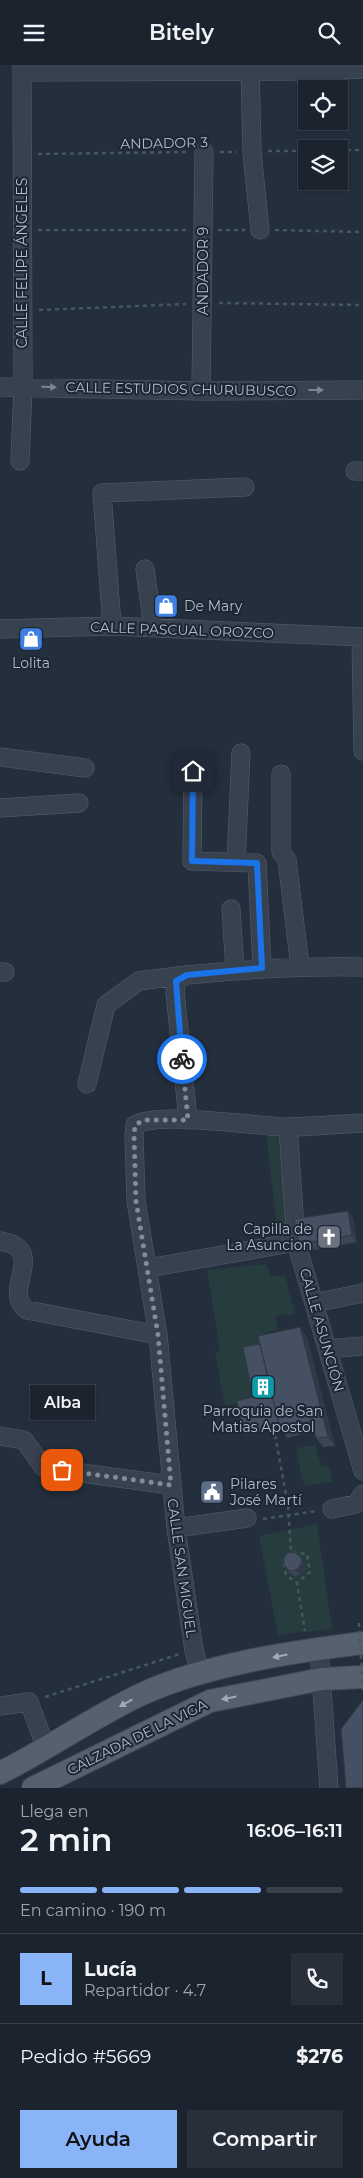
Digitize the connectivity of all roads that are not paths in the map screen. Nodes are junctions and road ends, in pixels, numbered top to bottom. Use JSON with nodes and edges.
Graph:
{"nodes":[{"id":1,"x":250,"y":68,"type":"edge"},
{"id":2,"x":22,"y":69,"type":"edge"},
{"id":3,"x":363,"y":69,"type":"edge"},
{"id":4,"x":204,"y":152,"type":"road end"},
{"id":5,"x":260,"y":230,"type":"dead end"},
{"id":6,"x":0,"y":387,"type":"edge"},
{"id":7,"x":23,"y":387,"type":"junction"},
{"id":8,"x":363,"y":389,"type":"edge"},
{"id":9,"x":201,"y":391,"type":"junction"},
{"id":10,"x":20,"y":461,"type":"dead end"},
{"id":11,"x":245,"y":487,"type":"dead end"},
{"id":12,"x":145,"y":569,"type":"dead end"},
{"id":13,"x":112,"y":625,"type":"junction"},
{"id":14,"x":153,"y":628,"type":"junction"},
{"id":15,"x":0,"y":629,"type":"edge"},
{"id":16,"x":362,"y":637,"type":"edge"},
{"id":17,"x":363,"y":751,"type":"edge"},
{"id":18,"x":241,"y":753,"type":"dead end"},
{"id":19,"x":0,"y":757,"type":"edge"},
{"id":20,"x":85,"y":768,"type":"dead end"},
{"id":21,"x":193,"y":771,"type":"dead end"},
{"id":22,"x":281,"y":774,"type":"dead end"},
{"id":23,"x":79,"y":803,"type":"dead end"},
{"id":24,"x":0,"y":808,"type":"edge"},
{"id":25,"x":236,"y":862,"type":"junction"},
{"id":26,"x":231,"y":909,"type":"dead end"},
{"id":27,"x":300,"y":966,"type":"junction"},
{"id":28,"x":363,"y":967,"type":"edge"},
{"id":29,"x":262,"y":968,"type":"junction"},
{"id":30,"x":235,"y":970,"type":"junction"},
{"id":31,"x":187,"y":975,"type":"junction"},
{"id":32,"x":88,"y":1084,"type":"dead end"},
{"id":33,"x":188,"y":1120,"type":"junction"},
{"id":34,"x":363,"y":1123,"type":"edge"},
{"id":35,"x":288,"y":1127,"type":"junction"},
{"id":36,"x":0,"y":1241,"type":"edge"},
{"id":37,"x":296,"y":1242,"type":"junction"},
{"id":38,"x":148,"y":1268,"type":"junction"},
{"id":39,"x":363,"y":1293,"type":"edge"},
{"id":40,"x":314,"y":1303,"type":"junction"},
{"id":41,"x":158,"y":1335,"type":"junction"},
{"id":42,"x":363,"y":1346,"type":"edge"},
{"id":43,"x":327,"y":1349,"type":"junction"},
{"id":44,"x":0,"y":1435,"type":"edge"},
{"id":45,"x":363,"y":1471,"type":"edge"},
{"id":46,"x":171,"y":1485,"type":"junction"},
{"id":47,"x":363,"y":1494,"type":"edge"},
{"id":48,"x":332,"y":1509,"type":"road end"},
{"id":49,"x":247,"y":1518,"type":"road end"},
{"id":50,"x":176,"y":1528,"type":"junction"},
{"id":51,"x":361,"y":1633,"type":"edge"},
{"id":52,"x":313,"y":1649,"type":"junction"},
{"id":53,"x":200,"y":1673,"type":"junction"},
{"id":54,"x":363,"y":1677,"type":"edge"},
{"id":55,"x":322,"y":1679,"type":"junction"},
{"id":56,"x":0,"y":1706,"type":"edge"},
{"id":57,"x":46,"y":1748,"type":"junction"},
{"id":58,"x":4,"y":1778,"type":"edge"},
{"id":59,"x":44,"y":1786,"type":"edge"},
{"id":60,"x":329,"y":1788,"type":"edge"}],
"edges":[{"from":1,"to":2,"type":"street"},
{"from":1,"to":3,"type":"street"},
{"from":1,"to":5,"type":"street"},
{"from":2,"to":7,"type":"street","name":"CALLE FELIPE ÁNGELES"},
{"from":4,"to":9,"type":"street","name":"ANDADOR 9"},
{"from":6,"to":7,"type":"street","name":"CALLE ESTUDIOS CHURUBUSCO"},
{"from":7,"to":9,"type":"street","name":"CALLE ESTUDIOS CHURUBUSCO","one_way":true},
{"from":7,"to":10,"type":"street","name":"CALLE FELIPE ÁNGELES"},
{"from":9,"to":8,"type":"street","name":"CALLE ESTUDIOS CHURUBUSCO","one_way":true},
{"from":11,"to":13,"type":"street"},
{"from":12,"to":14,"type":"street"},
{"from":13,"to":14,"type":"street","name":"CALLE PASCUAL OROZCO"},
{"from":13,"to":15,"type":"street","name":"CALLE PASCUAL OROZCO"},
{"from":14,"to":16,"type":"street","name":"CALLE PASCUAL OROZCO"},
{"from":16,"to":17,"type":"street"},
{"from":18,"to":25,"type":"street"},
{"from":19,"to":20,"type":"street"},
{"from":21,"to":25,"type":"street"},
{"from":22,"to":27,"type":"street"},
{"from":23,"to":24,"type":"street"},
{"from":25,"to":29,"type":"street"},
{"from":26,"to":30,"type":"street"},
{"from":27,"to":28,"type":"street"},
{"from":27,"to":29,"type":"street"},
{"from":29,"to":30,"type":"street"},
{"from":30,"to":31,"type":"street"},
{"from":31,"to":32,"type":"street"},
{"from":31,"to":33,"type":"street"},
{"from":33,"to":35,"type":"street"},
{"from":33,"to":38,"type":"street","name":"CALLE SAN MIGUEL"},
{"from":34,"to":35,"type":"street"},
{"from":35,"to":37,"type":"street","name":"CALLE ASUNCIÓN"},
{"from":36,"to":41,"type":"street"},
{"from":37,"to":38,"type":"street"},
{"from":37,"to":40,"type":"street","name":"CALLE ASUNCIÓN"},
{"from":38,"to":41,"type":"street","name":"CALLE SAN MIGUEL"},
{"from":39,"to":40,"type":"street"},
{"from":40,"to":43,"type":"street","name":"CALLE ASUNCIÓN"},
{"from":41,"to":46,"type":"street","name":"CALLE SAN MIGUEL"},
{"from":42,"to":43,"type":"street"},
{"from":43,"to":45,"type":"street","name":"CALLE ASUNCIÓN"},
{"from":44,"to":46,"type":"street"},
{"from":46,"to":50,"type":"street","name":"CALLE SAN MIGUEL"},
{"from":47,"to":48,"type":"street"},
{"from":49,"to":50,"type":"street"},
{"from":50,"to":53,"type":"street","name":"CALLE SAN MIGUEL"},
{"from":51,"to":52,"type":"main road"},
{"from":52,"to":53,"type":"main road","one_way":true},
{"from":52,"to":55,"type":"street"},
{"from":53,"to":57,"type":"main road","one_way":true},
{"from":54,"to":55,"type":"main road","name":"CALZADA DE LA VIGA"},
{"from":55,"to":59,"type":"main road","name":"CALZADA DE LA VIGA","one_way":true},
{"from":55,"to":60,"type":"street"},
{"from":56,"to":57,"type":"street"},
{"from":57,"to":58,"type":"main road"}]}
